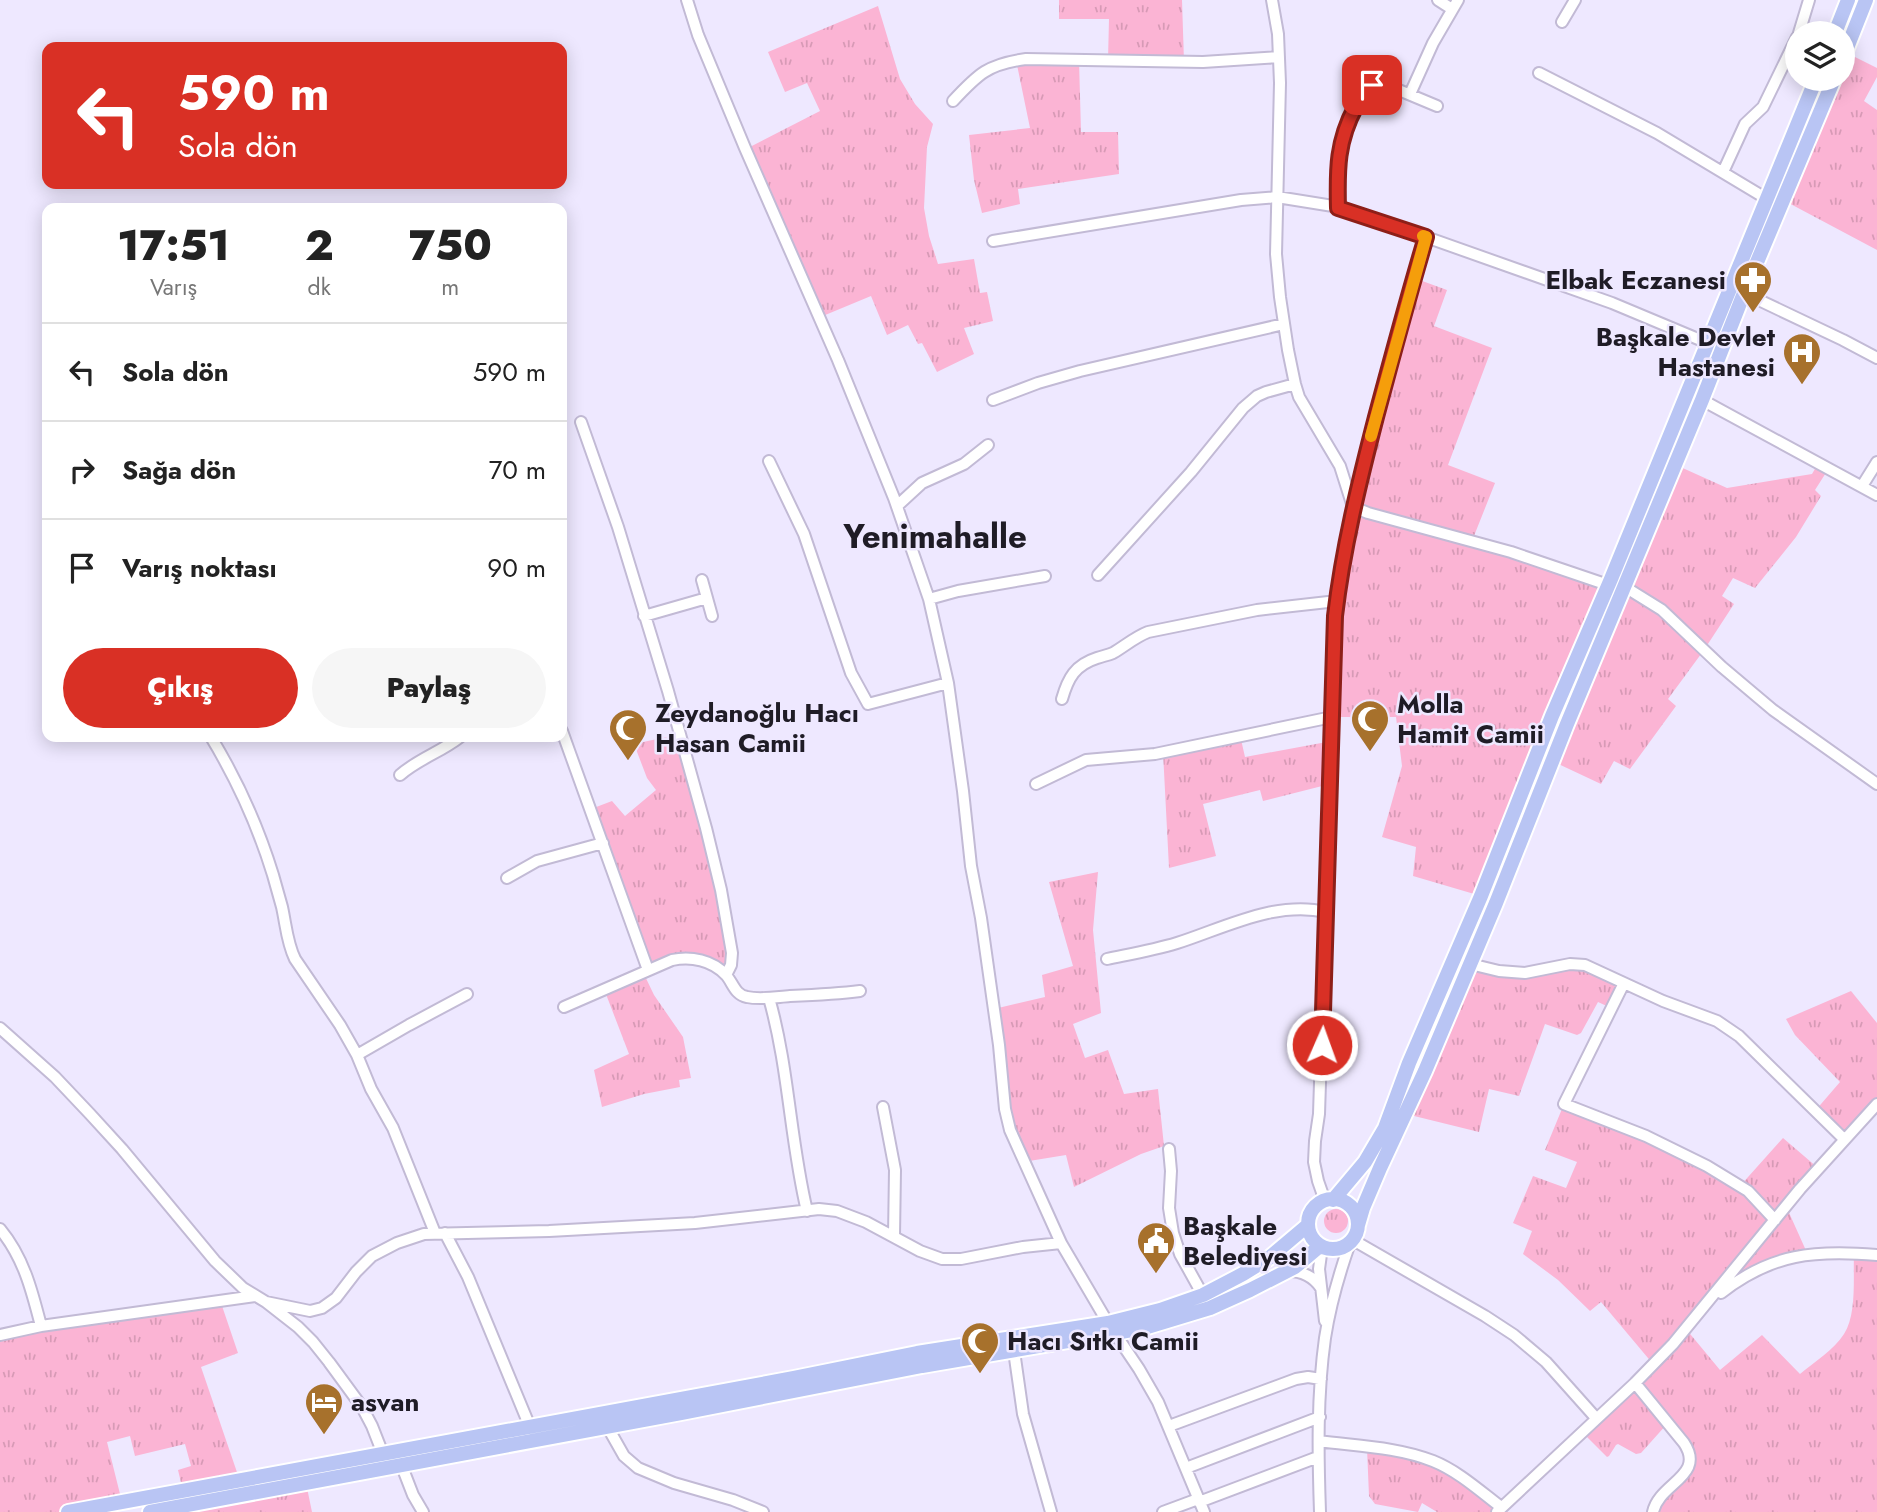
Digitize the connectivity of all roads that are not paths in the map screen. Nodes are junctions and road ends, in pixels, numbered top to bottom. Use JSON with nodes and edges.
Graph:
{"nodes":[{"id":1,"x":687,"y":0,"type":"edge"},
{"id":2,"x":1272,"y":0,"type":"edge"},
{"id":3,"x":1438,"y":0,"type":"edge"},
{"id":4,"x":1575,"y":0,"type":"edge"},
{"id":5,"x":1809,"y":0,"type":"edge"},
{"id":6,"x":1848,"y":0,"type":"edge"},
{"id":7,"x":1455,"y":4,"type":"edge"},
{"id":8,"x":1869,"y":4,"type":"edge"},
{"id":9,"x":1802,"y":21,"type":"edge"},
{"id":10,"x":1840,"y":21,"type":"edge"},
{"id":11,"x":1562,"y":22,"type":"dead end"},
{"id":12,"x":1855,"y":33,"type":"edge"},
{"id":13,"x":1279,"y":57,"type":"junction"},
{"id":14,"x":1785,"y":62,"type":"edge"},
{"id":15,"x":1539,"y":73,"type":"dead end"},
{"id":16,"x":1811,"y":91,"type":"edge"},
{"id":17,"x":1829,"y":91,"type":"edge"},
{"id":18,"x":1410,"y":94,"type":"junction"},
{"id":19,"x":953,"y":101,"type":"dead end"},
{"id":20,"x":1437,"y":106,"type":"dead end"},
{"id":21,"x":1723,"y":172,"type":"junction"},
{"id":22,"x":1277,"y":197,"type":"junction"},
{"id":23,"x":1767,"y":200,"type":"junction"},
{"id":24,"x":1338,"y":208,"type":"junction"},
{"id":25,"x":1426,"y":237,"type":"junction"},
{"id":26,"x":993,"y":241,"type":"dead end"},
{"id":27,"x":1744,"y":293,"type":"junction"},
{"id":28,"x":1284,"y":324,"type":"junction"},
{"id":29,"x":1707,"y":342,"type":"junction"},
{"id":30,"x":1722,"y":349,"type":"junction"},
{"id":31,"x":1877,"y":358,"type":"edge"},
{"id":32,"x":1294,"y":384,"type":"junction"},
{"id":33,"x":993,"y":400,"type":"dead end"},
{"id":34,"x":1702,"y":400,"type":"junction"},
{"id":35,"x":581,"y":422,"type":"dead end"},
{"id":36,"x":988,"y":445,"type":"dead end"},
{"id":37,"x":769,"y":461,"type":"dead end"},
{"id":38,"x":1877,"y":462,"type":"edge"},
{"id":39,"x":1862,"y":486,"type":"junction"},
{"id":40,"x":1877,"y":495,"type":"edge"},
{"id":41,"x":897,"y":506,"type":"junction"},
{"id":42,"x":1353,"y":508,"type":"junction"},
{"id":43,"x":1098,"y":575,"type":"dead end"},
{"id":44,"x":1045,"y":576,"type":"dead end"},
{"id":45,"x":702,"y":580,"type":"dead end"},
{"id":46,"x":1608,"y":585,"type":"junction"},
{"id":47,"x":1625,"y":587,"type":"junction"},
{"id":48,"x":707,"y":598,"type":"junction"},
{"id":49,"x":929,"y":599,"type":"junction"},
{"id":50,"x":1337,"y":601,"type":"junction"},
{"id":51,"x":645,"y":616,"type":"junction"},
{"id":52,"x":712,"y":616,"type":"dead end"},
{"id":53,"x":948,"y":683,"type":"junction"},
{"id":54,"x":1062,"y":699,"type":"dead end"},
{"id":55,"x":1332,"y":717,"type":"junction"},
{"id":56,"x":214,"y":742,"type":"edge"},
{"id":57,"x":453,"y":742,"type":"edge"},
{"id":58,"x":566,"y":742,"type":"edge"},
{"id":59,"x":400,"y":775,"type":"dead end"},
{"id":60,"x":1036,"y":784,"type":"dead end"},
{"id":61,"x":1877,"y":784,"type":"edge"},
{"id":62,"x":603,"y":843,"type":"junction"},
{"id":63,"x":507,"y":878,"type":"dead end"},
{"id":64,"x":1326,"y":912,"type":"junction"},
{"id":65,"x":1107,"y":958,"type":"dead end"},
{"id":66,"x":1470,"y":964,"type":"junction"},
{"id":67,"x":648,"y":970,"type":"junction"},
{"id":68,"x":726,"y":975,"type":"junction"},
{"id":69,"x":1624,"y":982,"type":"junction"},
{"id":70,"x":860,"y":991,"type":"dead end"},
{"id":71,"x":467,"y":994,"type":"dead end"},
{"id":72,"x":769,"y":998,"type":"junction"},
{"id":73,"x":564,"y":1007,"type":"dead end"},
{"id":74,"x":0,"y":1028,"type":"edge"},
{"id":75,"x":357,"y":1055,"type":"junction"},
{"id":76,"x":1877,"y":1104,"type":"edge"},
{"id":77,"x":883,"y":1107,"type":"dead end"},
{"id":78,"x":1844,"y":1139,"type":"junction"},
{"id":79,"x":1169,"y":1149,"type":"dead end"},
{"id":80,"x":1329,"y":1200,"type":"junction"},
{"id":81,"x":807,"y":1211,"type":"junction"},
{"id":82,"x":1775,"y":1220,"type":"junction"},
{"id":83,"x":1308,"y":1225,"type":"junction"},
{"id":84,"x":1358,"y":1225,"type":"junction"},
{"id":85,"x":0,"y":1230,"type":"edge"},
{"id":86,"x":440,"y":1233,"type":"junction"},
{"id":87,"x":894,"y":1236,"type":"junction"},
{"id":88,"x":1351,"y":1242,"type":"junction"},
{"id":89,"x":1061,"y":1243,"type":"junction"},
{"id":90,"x":1321,"y":1246,"type":"junction"},
{"id":91,"x":1877,"y":1255,"type":"edge"},
{"id":92,"x":1288,"y":1271,"type":"junction"},
{"id":93,"x":1322,"y":1291,"type":"junction"},
{"id":94,"x":255,"y":1296,"type":"junction"},
{"id":95,"x":1206,"y":1301,"type":"junction"},
{"id":96,"x":266,"y":1302,"type":"junction"},
{"id":97,"x":1707,"y":1304,"type":"junction"},
{"id":98,"x":41,"y":1326,"type":"junction"},
{"id":99,"x":1112,"y":1329,"type":"junction"},
{"id":100,"x":1326,"y":1334,"type":"junction"},
{"id":101,"x":0,"y":1335,"type":"edge"},
{"id":102,"x":1014,"y":1351,"type":"junction"},
{"id":103,"x":1321,"y":1379,"type":"junction"},
{"id":104,"x":1634,"y":1383,"type":"junction"},
{"id":105,"x":1320,"y":1417,"type":"junction"},
{"id":106,"x":1596,"y":1418,"type":"junction"},
{"id":107,"x":607,"y":1426,"type":"junction"},
{"id":108,"x":1169,"y":1426,"type":"junction"},
{"id":109,"x":530,"y":1427,"type":"junction"},
{"id":110,"x":1319,"y":1441,"type":"junction"},
{"id":111,"x":383,"y":1454,"type":"junction"},
{"id":112,"x":1318,"y":1457,"type":"junction"},
{"id":113,"x":401,"y":1464,"type":"junction"},
{"id":114,"x":1186,"y":1468,"type":"junction"},
{"id":115,"x":1200,"y":1504,"type":"edge"},
{"id":116,"x":1499,"y":1510,"type":"edge"},
{"id":117,"x":68,"y":1512,"type":"edge"},
{"id":118,"x":150,"y":1512,"type":"edge"},
{"id":119,"x":423,"y":1512,"type":"edge"},
{"id":120,"x":764,"y":1512,"type":"edge"},
{"id":121,"x":1051,"y":1512,"type":"edge"},
{"id":122,"x":1163,"y":1512,"type":"edge"},
{"id":123,"x":1320,"y":1512,"type":"edge"},
{"id":124,"x":1653,"y":1512,"type":"edge"}],
"edges":[{"from":1,"to":41,"type":"street"},
{"from":2,"to":13,"type":"street"},
{"from":3,"to":7,"type":"street"},
{"from":4,"to":11,"type":"street"},
{"from":5,"to":9,"type":"street"},
{"from":6,"to":10,"type":"main road"},
{"from":7,"to":18,"type":"street"},
{"from":8,"to":12,"type":"main road"},
{"from":13,"to":19,"type":"street"},
{"from":13,"to":22,"type":"street"},
{"from":14,"to":21,"type":"street"},
{"from":15,"to":21,"type":"street"},
{"from":16,"to":23,"type":"main road"},
{"from":17,"to":27,"type":"main road"},
{"from":18,"to":20,"type":"street"},
{"from":18,"to":24,"type":"street"},
{"from":21,"to":23,"type":"street"},
{"from":22,"to":24,"type":"street"},
{"from":22,"to":26,"type":"street"},
{"from":22,"to":28,"type":"street"},
{"from":23,"to":29,"type":"main road"},
{"from":24,"to":25,"type":"street"},
{"from":25,"to":29,"type":"street"},
{"from":25,"to":42,"type":"street"},
{"from":27,"to":30,"type":"main road"},
{"from":27,"to":31,"type":"street"},
{"from":28,"to":32,"type":"street"},
{"from":28,"to":33,"type":"street"},
{"from":29,"to":30,"type":"street"},
{"from":29,"to":46,"type":"main road"},
{"from":30,"to":34,"type":"main road"},
{"from":32,"to":42,"type":"street"},
{"from":32,"to":43,"type":"street"},
{"from":34,"to":39,"type":"street"},
{"from":34,"to":47,"type":"main road"},
{"from":35,"to":51,"type":"street"},
{"from":36,"to":41,"type":"street"},
{"from":37,"to":53,"type":"street"},
{"from":38,"to":39,"type":"street"},
{"from":39,"to":40,"type":"street"},
{"from":41,"to":49,"type":"street"},
{"from":42,"to":46,"type":"street"},
{"from":42,"to":50,"type":"street"},
{"from":44,"to":49,"type":"street"},
{"from":45,"to":48,"type":"street"},
{"from":46,"to":80,"type":"main road"},
{"from":47,"to":61,"type":"street"},
{"from":47,"to":66,"type":"main road"},
{"from":48,"to":51,"type":"street"},
{"from":48,"to":52,"type":"street"},
{"from":49,"to":53,"type":"street"},
{"from":50,"to":54,"type":"street"},
{"from":50,"to":55,"type":"street"},
{"from":51,"to":68,"type":"street"},
{"from":53,"to":89,"type":"street"},
{"from":55,"to":60,"type":"street"},
{"from":55,"to":64,"type":"street"},
{"from":56,"to":75,"type":"street"},
{"from":57,"to":59,"type":"street"},
{"from":58,"to":62,"type":"street"},
{"from":62,"to":63,"type":"street"},
{"from":62,"to":67,"type":"street"},
{"from":64,"to":65,"type":"street"},
{"from":64,"to":80,"type":"street"},
{"from":66,"to":69,"type":"street"},
{"from":66,"to":84,"type":"main road"},
{"from":67,"to":68,"type":"street"},
{"from":67,"to":73,"type":"street"},
{"from":68,"to":72,"type":"street"},
{"from":69,"to":78,"type":"street"},
{"from":69,"to":82,"type":"street"},
{"from":70,"to":72,"type":"street"},
{"from":71,"to":75,"type":"street"},
{"from":72,"to":81,"type":"street"},
{"from":74,"to":94,"type":"street"},
{"from":75,"to":86,"type":"street"},
{"from":76,"to":78,"type":"street"},
{"from":77,"to":87,"type":"street"},
{"from":78,"to":82,"type":"street"},
{"from":79,"to":95,"type":"street"},
{"from":80,"to":83,"type":"main road"},
{"from":80,"to":84,"type":"main road"},
{"from":81,"to":86,"type":"street"},
{"from":81,"to":87,"type":"street"},
{"from":82,"to":97,"type":"street"},
{"from":83,"to":90,"type":"main road"},
{"from":83,"to":95,"type":"main road"},
{"from":84,"to":88,"type":"main road"},
{"from":85,"to":98,"type":"street"},
{"from":86,"to":96,"type":"street"},
{"from":86,"to":109,"type":"street"},
{"from":87,"to":89,"type":"street"},
{"from":88,"to":90,"type":"main road"},
{"from":88,"to":100,"type":"street"},
{"from":88,"to":106,"type":"street"},
{"from":89,"to":99,"type":"street"},
{"from":90,"to":92,"type":"main road"},
{"from":90,"to":93,"type":"street"},
{"from":91,"to":97,"type":"street"},
{"from":92,"to":93,"type":"street"},
{"from":92,"to":95,"type":"main road"},
{"from":93,"to":100,"type":"street"},
{"from":94,"to":96,"type":"street"},
{"from":94,"to":98,"type":"street"},
{"from":95,"to":99,"type":"main road"},
{"from":96,"to":111,"type":"street"},
{"from":97,"to":104,"type":"street"},
{"from":98,"to":101,"type":"street"},
{"from":99,"to":102,"type":"main road"},
{"from":99,"to":108,"type":"street"},
{"from":99,"to":109,"type":"main road"},
{"from":100,"to":103,"type":"street"},
{"from":102,"to":107,"type":"main road"},
{"from":102,"to":121,"type":"street"},
{"from":103,"to":105,"type":"street"},
{"from":103,"to":108,"type":"street"},
{"from":104,"to":106,"type":"street"},
{"from":104,"to":124,"type":"street"},
{"from":105,"to":110,"type":"street"},
{"from":105,"to":114,"type":"street"},
{"from":106,"to":116,"type":"street"},
{"from":107,"to":113,"type":"main road"},
{"from":107,"to":120,"type":"street"},
{"from":108,"to":114,"type":"street"},
{"from":109,"to":111,"type":"main road"},
{"from":110,"to":112,"type":"street"},
{"from":110,"to":116,"type":"street"},
{"from":111,"to":117,"type":"main road"},
{"from":112,"to":115,"type":"street"},
{"from":112,"to":123,"type":"street"},
{"from":113,"to":118,"type":"main road"},
{"from":113,"to":119,"type":"street"},
{"from":114,"to":115,"type":"street"},
{"from":115,"to":122,"type":"street"}]}
